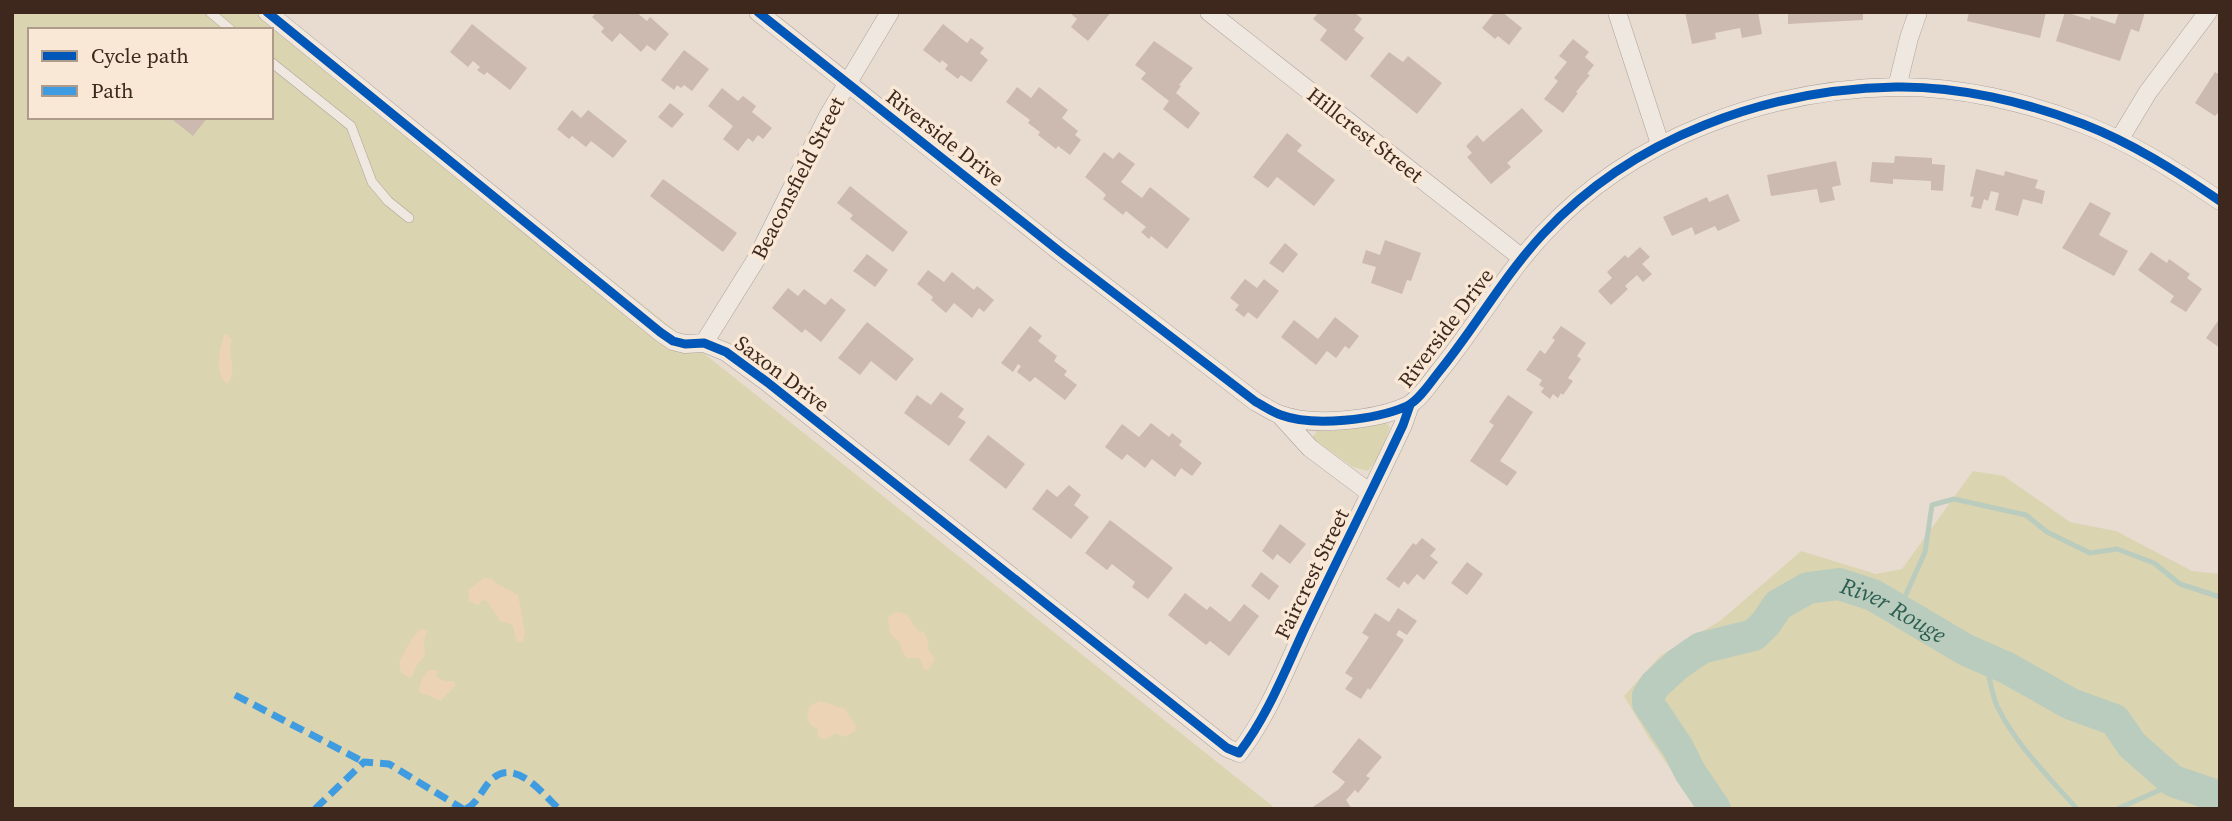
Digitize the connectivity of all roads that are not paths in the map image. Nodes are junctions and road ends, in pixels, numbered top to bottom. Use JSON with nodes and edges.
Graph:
{"nodes":[{"id":1,"x":210,"y":12,"type":"edge"},
{"id":2,"x":267,"y":12,"type":"edge"},
{"id":3,"x":758,"y":12,"type":"edge"},
{"id":4,"x":890,"y":12,"type":"edge"},
{"id":5,"x":1209,"y":12,"type":"edge"},
{"id":6,"x":1617,"y":12,"type":"edge"},
{"id":7,"x":1918,"y":12,"type":"edge"},
{"id":8,"x":2208,"y":12,"type":"edge"},
{"id":9,"x":229,"y":28,"type":"edge"},
{"id":10,"x":273,"y":64,"type":"edge"},
{"id":11,"x":848,"y":83,"type":"junction"},
{"id":12,"x":1897,"y":87,"type":"junction"},
{"id":13,"x":2119,"y":140,"type":"junction"},
{"id":14,"x":1660,"y":144,"type":"junction"},
{"id":15,"x":2220,"y":201,"type":"edge"},
{"id":16,"x":409,"y":218,"type":"dead end"},
{"id":17,"x":1522,"y":258,"type":"junction"},
{"id":18,"x":704,"y":343,"type":"junction"},
{"id":19,"x":1409,"y":405,"type":"junction"},
{"id":20,"x":1280,"y":415,"type":"junction"},
{"id":21,"x":1370,"y":494,"type":"junction"},
{"id":22,"x":1239,"y":753,"type":"joint"}],
"edges":[{"from":1,"to":9,"type":"lane"},
{"from":2,"to":18,"type":"street","name":"Saxon Drive"},
{"from":3,"to":11,"type":"street","name":"Riverside Drive"},
{"from":4,"to":11,"type":"street","name":"Beaconsfield Street"},
{"from":5,"to":17,"type":"street","name":"Hillcrest Street"},
{"from":6,"to":14,"type":"street"},
{"from":7,"to":12,"type":"street"},
{"from":8,"to":13,"type":"street"},
{"from":10,"to":16,"type":"lane"},
{"from":11,"to":18,"type":"street","name":"Beaconsfield Street"},
{"from":11,"to":20,"type":"street","name":"Riverside Drive"},
{"from":12,"to":13,"type":"street","name":"Riverside Drive"},
{"from":12,"to":14,"type":"street","name":"Riverside Drive"},
{"from":13,"to":15,"type":"street","name":"Riverside Drive"},
{"from":14,"to":17,"type":"street","name":"Riverside Drive"},
{"from":17,"to":19,"type":"street","name":"Riverside Drive"},
{"from":18,"to":22,"type":"street","name":"Saxon Drive"},
{"from":19,"to":20,"type":"street","name":"Riverside Drive"},
{"from":19,"to":21,"type":"street","name":"Faircrest Street"},
{"from":20,"to":21,"type":"street"},
{"from":21,"to":22,"type":"street","name":"Faircrest Street"}]}
